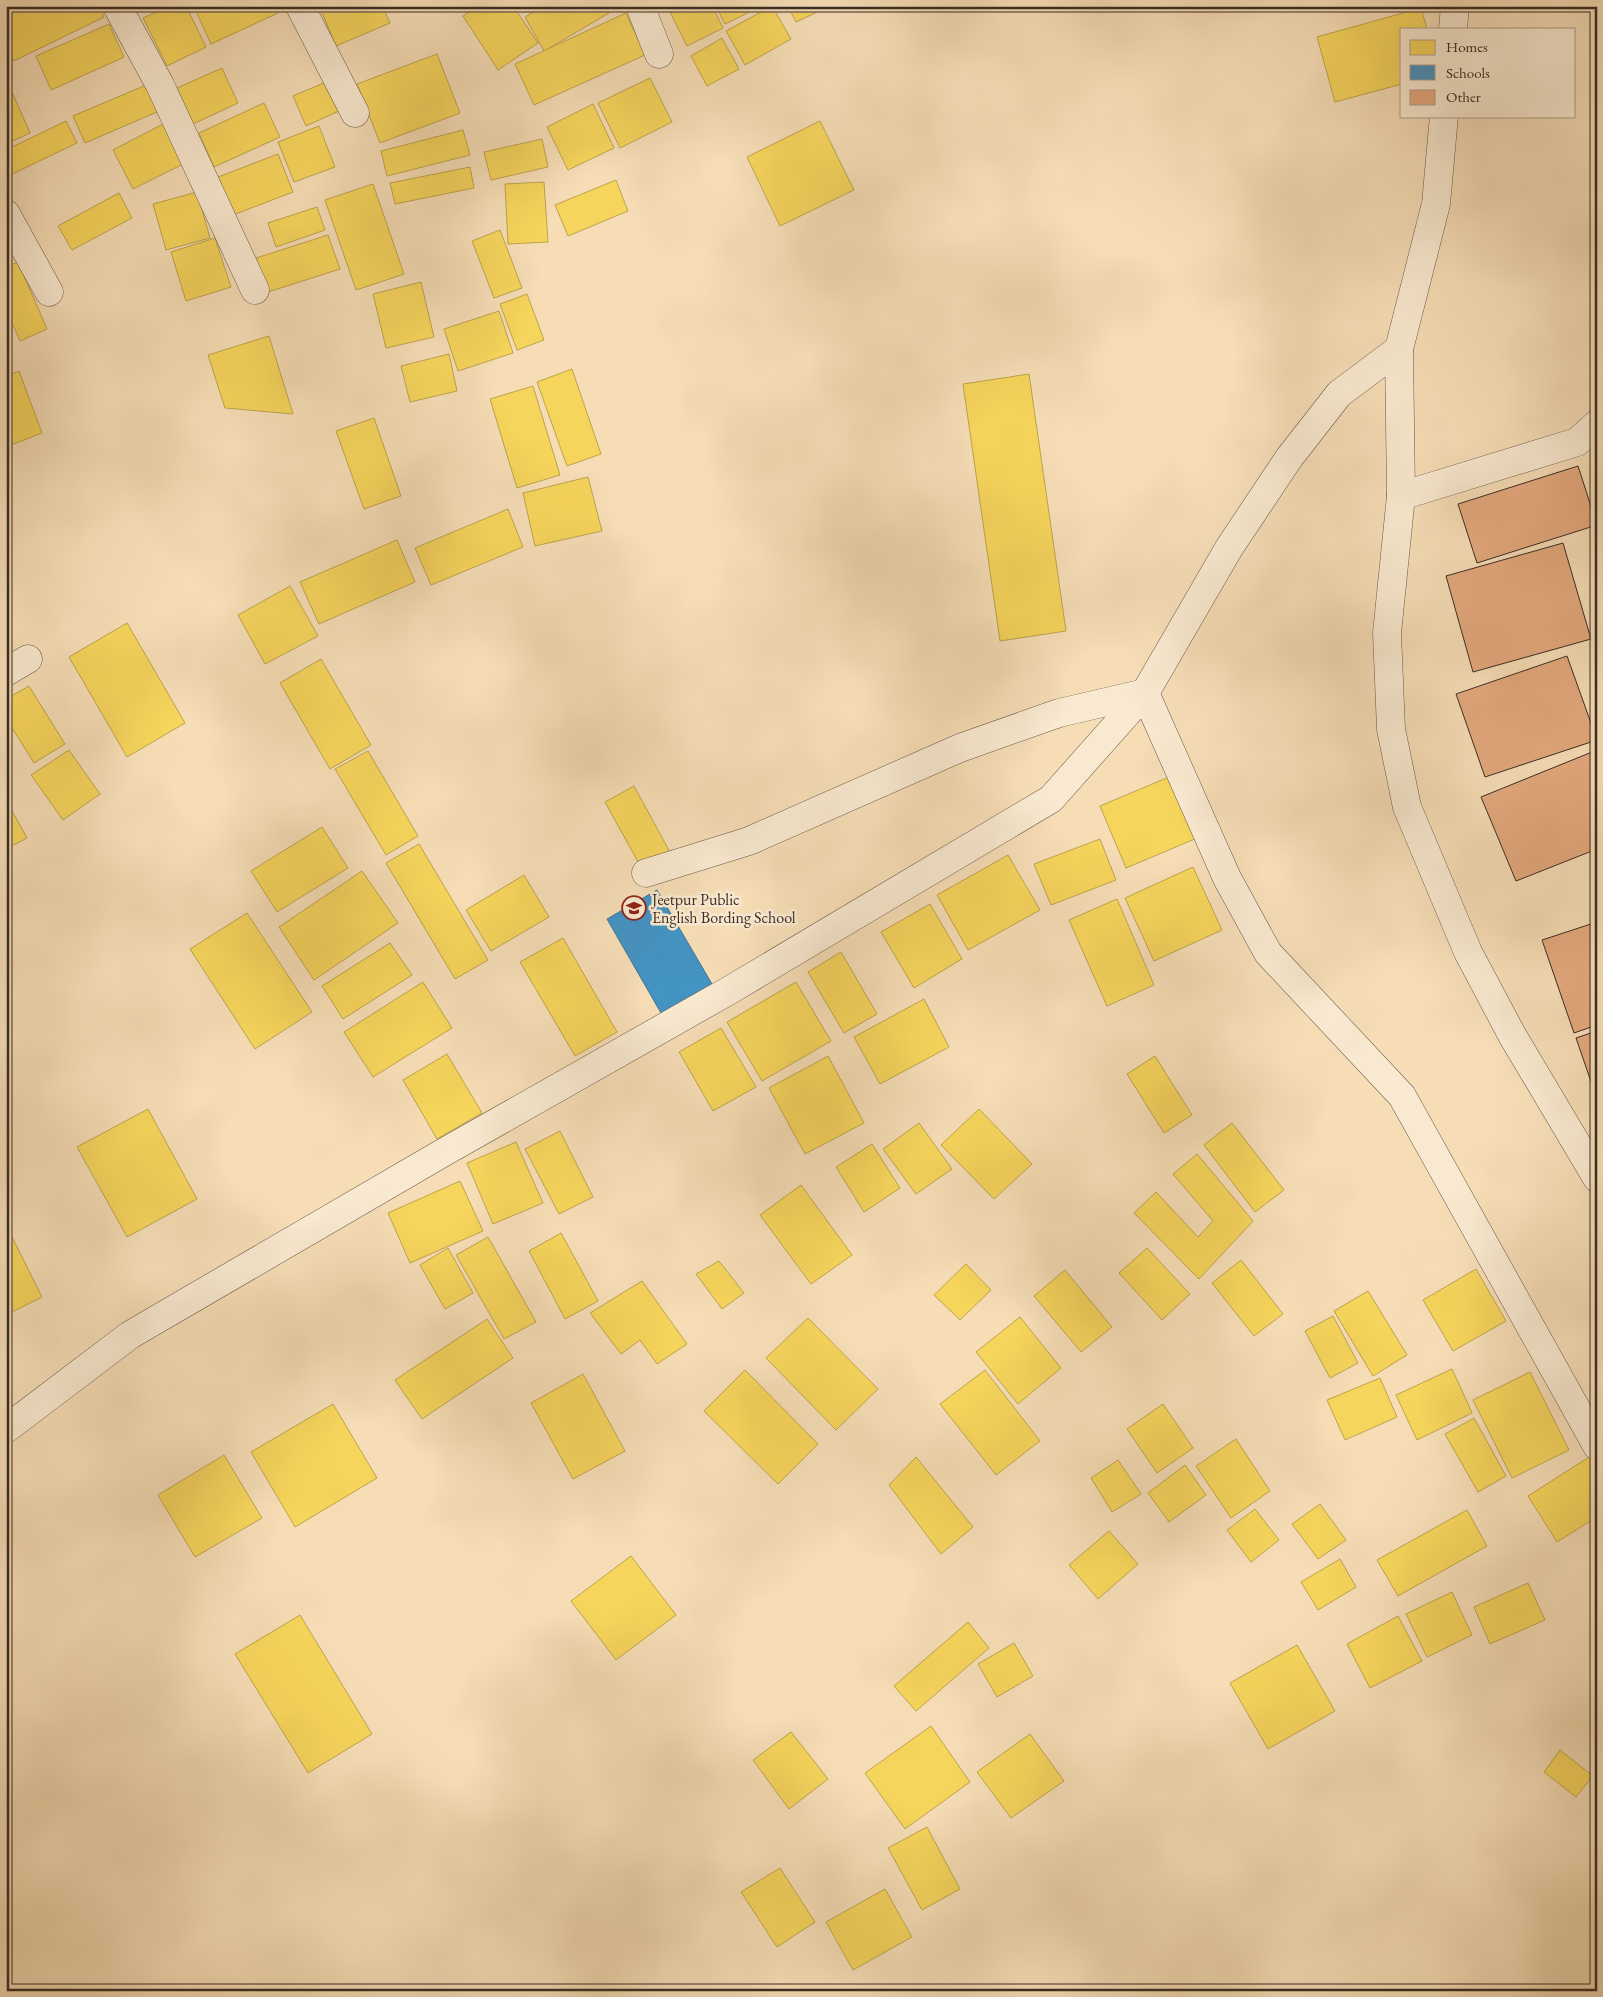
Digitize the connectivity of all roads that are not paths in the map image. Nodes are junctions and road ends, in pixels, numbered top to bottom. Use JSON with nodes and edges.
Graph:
{"nodes":[{"id":1,"x":117,"y":6,"type":"edge"},
{"id":2,"x":300,"y":6,"type":"edge"},
{"id":3,"x":640,"y":6,"type":"edge"},
{"id":4,"x":1455,"y":6,"type":"edge"},
{"id":5,"x":1453,"y":28,"type":"edge"},
{"id":6,"x":659,"y":54,"type":"dead end"},
{"id":7,"x":355,"y":113,"type":"dead end"},
{"id":8,"x":1444,"y":118,"type":"edge"},
{"id":9,"x":6,"y":214,"type":"edge"},
{"id":10,"x":255,"y":290,"type":"dead end"},
{"id":11,"x":49,"y":292,"type":"dead end"},
{"id":12,"x":1399,"y":349,"type":"junction"},
{"id":13,"x":1597,"y":424,"type":"edge"},
{"id":14,"x":1402,"y":496,"type":"junction"},
{"id":15,"x":1145,"y":693,"type":"junction"},
{"id":16,"x":646,"y":873,"type":"dead end"},
{"id":17,"x":1597,"y":1178,"type":"edge"},
{"id":18,"x":6,"y":1428,"type":"edge"},
{"id":19,"x":1597,"y":1446,"type":"edge"}],
"edges":[{"from":1,"to":10,"type":"street"},
{"from":2,"to":7,"type":"street"},
{"from":3,"to":6,"type":"street"},
{"from":4,"to":5,"type":"street"},
{"from":8,"to":12,"type":"street"},
{"from":9,"to":11,"type":"street"},
{"from":12,"to":14,"type":"street"},
{"from":12,"to":15,"type":"street"},
{"from":13,"to":14,"type":"street"},
{"from":14,"to":17,"type":"street"},
{"from":15,"to":16,"type":"street"},
{"from":15,"to":18,"type":"street"},
{"from":15,"to":19,"type":"street"}]}
